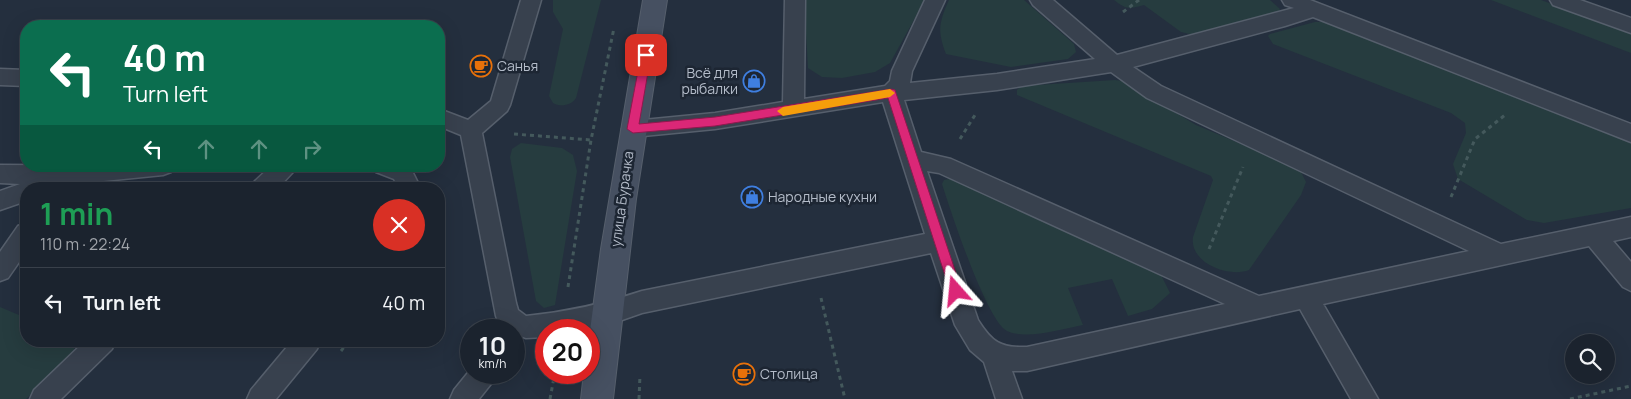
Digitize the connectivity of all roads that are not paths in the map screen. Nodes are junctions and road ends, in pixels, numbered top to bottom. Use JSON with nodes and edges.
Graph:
{"nodes":[{"id":1,"x":531,"y":0,"type":"edge"},
{"id":2,"x":655,"y":0,"type":"edge"},
{"id":3,"x":795,"y":0,"type":"edge"},
{"id":4,"x":935,"y":0,"type":"edge"},
{"id":5,"x":1040,"y":0,"type":"edge"},
{"id":6,"x":1292,"y":0,"type":"edge"},
{"id":7,"x":1560,"y":0,"type":"edge"},
{"id":8,"x":1314,"y":8,"type":"junction"},
{"id":9,"x":1631,"y":26,"type":"edge"},
{"id":10,"x":1114,"y":64,"type":"junction"},
{"id":11,"x":0,"y":77,"type":"edge"},
{"id":12,"x":20,"y":78,"type":"edge"},
{"id":13,"x":891,"y":93,"type":"junction"},
{"id":14,"x":793,"y":110,"type":"junction"},
{"id":15,"x":445,"y":119,"type":"edge"},
{"id":16,"x":633,"y":129,"type":"junction"},
{"id":17,"x":471,"y":130,"type":"junction"},
{"id":18,"x":1631,"y":134,"type":"edge"},
{"id":19,"x":912,"y":159,"type":"junction"},
{"id":20,"x":98,"y":172,"type":"edge"},
{"id":21,"x":279,"y":172,"type":"edge"},
{"id":22,"x":399,"y":172,"type":"edge"},
{"id":23,"x":0,"y":174,"type":"edge"},
{"id":24,"x":60,"y":182,"type":"edge"},
{"id":25,"x":269,"y":182,"type":"edge"},
{"id":26,"x":406,"y":182,"type":"edge"},
{"id":27,"x":20,"y":193,"type":"edge"},
{"id":28,"x":0,"y":201,"type":"edge"},
{"id":29,"x":1631,"y":227,"type":"edge"},
{"id":30,"x":1594,"y":235,"type":"junction"},
{"id":31,"x":940,"y":241,"type":"junction"},
{"id":32,"x":20,"y":242,"type":"edge"},
{"id":33,"x":1500,"y":254,"type":"junction"},
{"id":34,"x":0,"y":271,"type":"edge"},
{"id":35,"x":1631,"y":280,"type":"edge"},
{"id":36,"x":1306,"y":297,"type":"junction"},
{"id":37,"x":1259,"y":308,"type":"junction"},
{"id":38,"x":605,"y":315,"type":"junction"},
{"id":39,"x":511,"y":319,"type":"edge"},
{"id":40,"x":525,"y":333,"type":"edge"},
{"id":41,"x":97,"y":347,"type":"edge"},
{"id":42,"x":303,"y":347,"type":"edge"},
{"id":43,"x":994,"y":355,"type":"junction"},
{"id":44,"x":476,"y":384,"type":"edge"},
{"id":45,"x":43,"y":399,"type":"edge"},
{"id":46,"x":260,"y":399,"type":"edge"},
{"id":47,"x":463,"y":399,"type":"edge"},
{"id":48,"x":597,"y":399,"type":"edge"},
{"id":49,"x":1009,"y":399,"type":"edge"},
{"id":50,"x":1366,"y":399,"type":"edge"}],
"edges":[{"from":1,"to":17,"type":"lane"},
{"from":2,"to":16,"type":"main road","name":"улица Бурачка"},
{"from":3,"to":14,"type":"lane"},
{"from":4,"to":13,"type":"lane"},
{"from":5,"to":10,"type":"lane"},
{"from":6,"to":8,"type":"lane"},
{"from":7,"to":9,"type":"lane"},
{"from":8,"to":10,"type":"lane"},
{"from":8,"to":18,"type":"lane"},
{"from":10,"to":13,"type":"lane"},
{"from":10,"to":33,"type":"lane"},
{"from":11,"to":12,"type":"lane"},
{"from":13,"to":14,"type":"lane"},
{"from":13,"to":19,"type":"lane"},
{"from":14,"to":16,"type":"lane"},
{"from":15,"to":17,"type":"lane"},
{"from":16,"to":38,"type":"main road","name":"улица Бурачка"},
{"from":17,"to":39,"type":"lane"},
{"from":19,"to":31,"type":"lane"},
{"from":19,"to":37,"type":"lane"},
{"from":20,"to":24,"type":"lane"},
{"from":21,"to":25,"type":"lane"},
{"from":22,"to":26,"type":"lane"},
{"from":23,"to":24,"type":"lane"},
{"from":27,"to":28,"type":"lane"},
{"from":29,"to":30,"type":"lane"},
{"from":30,"to":33,"type":"lane"},
{"from":30,"to":35,"type":"lane"},
{"from":31,"to":38,"type":"lane"},
{"from":31,"to":43,"type":"lane"},
{"from":32,"to":34,"type":"lane"},
{"from":33,"to":36,"type":"lane"},
{"from":36,"to":37,"type":"lane"},
{"from":36,"to":50,"type":"lane"},
{"from":37,"to":43,"type":"lane"},
{"from":38,"to":40,"type":"lane"},
{"from":38,"to":48,"type":"main road","name":"улица Бурачка"},
{"from":41,"to":45,"type":"lane"},
{"from":42,"to":46,"type":"lane"},
{"from":43,"to":49,"type":"lane"},
{"from":44,"to":47,"type":"lane"}]}
